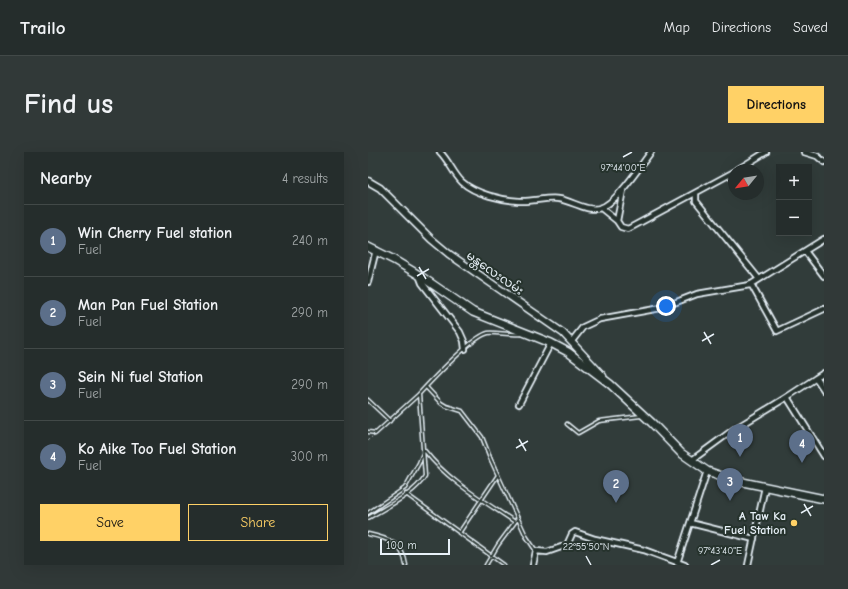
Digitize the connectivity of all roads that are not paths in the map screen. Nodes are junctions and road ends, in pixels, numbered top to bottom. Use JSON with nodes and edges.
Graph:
{"nodes":[{"id":1,"x":440,"y":152,"type":"edge"},
{"id":2,"x":651,"y":152,"type":"edge"},
{"id":3,"x":766,"y":152,"type":"edge"},
{"id":4,"x":804,"y":152,"type":"edge"},
{"id":5,"x":818,"y":154,"type":"edge"},
{"id":6,"x":824,"y":162,"type":"edge"},
{"id":7,"x":747,"y":164,"type":"edge"},
{"id":8,"x":728,"y":175,"type":"edge"},
{"id":9,"x":368,"y":181,"type":"edge"},
{"id":10,"x":624,"y":188,"type":"junction"},
{"id":11,"x":696,"y":193,"type":"junction"},
{"id":12,"x":687,"y":198,"type":"junction"},
{"id":13,"x":696,"y":201,"type":"junction"},
{"id":14,"x":601,"y":208,"type":"junction"},
{"id":15,"x":617,"y":220,"type":"junction"},
{"id":16,"x":824,"y":239,"type":"edge"},
{"id":17,"x":368,"y":247,"type":"edge"},
{"id":18,"x":376,"y":250,"type":"junction"},
{"id":19,"x":804,"y":251,"type":"junction"},
{"id":20,"x":418,"y":275,"type":"junction"},
{"id":21,"x":824,"y":276,"type":"edge"},
{"id":22,"x":759,"y":279,"type":"junction"},
{"id":23,"x":368,"y":282,"type":"edge"},
{"id":24,"x":751,"y":284,"type":"junction"},
{"id":25,"x":824,"y":309,"type":"edge"},
{"id":26,"x":530,"y":334,"type":"junction"},
{"id":27,"x":572,"y":341,"type":"junction"},
{"id":28,"x":551,"y":343,"type":"junction"},
{"id":29,"x":465,"y":349,"type":"junction"},
{"id":30,"x":824,"y":373,"type":"edge"},
{"id":31,"x":816,"y":378,"type":"junction"},
{"id":32,"x":610,"y":384,"type":"junction"},
{"id":33,"x":426,"y":387,"type":"junction"},
{"id":34,"x":824,"y":390,"type":"edge"},
{"id":35,"x":419,"y":394,"type":"junction"},
{"id":36,"x":786,"y":397,"type":"junction"},
{"id":37,"x":368,"y":400,"type":"edge"},
{"id":38,"x":519,"y":404,"type":"dead end"},
{"id":39,"x":644,"y":416,"type":"junction"},
{"id":40,"x":390,"y":421,"type":"junction"},
{"id":41,"x":567,"y":424,"type":"dead end"},
{"id":42,"x":368,"y":432,"type":"edge"},
{"id":43,"x":424,"y":450,"type":"junction"},
{"id":44,"x":824,"y":456,"type":"edge"},
{"id":45,"x":692,"y":460,"type":"junction"},
{"id":46,"x":706,"y":471,"type":"junction"},
{"id":47,"x":498,"y":475,"type":"junction"},
{"id":48,"x":765,"y":487,"type":"junction"},
{"id":49,"x":406,"y":494,"type":"junction"},
{"id":50,"x":482,"y":499,"type":"junction"},
{"id":51,"x":824,"y":499,"type":"edge"},
{"id":52,"x":368,"y":514,"type":"edge"},
{"id":53,"x":368,"y":518,"type":"edge"},
{"id":54,"x":518,"y":518,"type":"junction"},
{"id":55,"x":515,"y":522,"type":"junction"},
{"id":56,"x":690,"y":523,"type":"junction"},
{"id":57,"x":458,"y":533,"type":"junction"},
{"id":58,"x":368,"y":534,"type":"edge"},
{"id":59,"x":754,"y":539,"type":"junction"},
{"id":60,"x":536,"y":551,"type":"junction"},
{"id":61,"x":491,"y":556,"type":"junction"},
{"id":62,"x":677,"y":564,"type":"edge"},
{"id":63,"x":406,"y":565,"type":"edge"},
{"id":64,"x":486,"y":565,"type":"edge"},
{"id":65,"x":504,"y":565,"type":"edge"},
{"id":66,"x":534,"y":565,"type":"edge"},
{"id":67,"x":686,"y":565,"type":"edge"},
{"id":68,"x":748,"y":565,"type":"edge"}],
"edges":[{"from":1,"to":14,"type":"street"},
{"from":2,"to":10,"type":"street"},
{"from":3,"to":7,"type":"street"},
{"from":4,"to":5,"type":"street"},
{"from":5,"to":6,"type":"street"},
{"from":8,"to":11,"type":"street"},
{"from":9,"to":27,"type":"main road","name":"မန္တလေးလမ်း"},
{"from":10,"to":14,"type":"street"},
{"from":10,"to":15,"type":"street"},
{"from":11,"to":12,"type":"street"},
{"from":11,"to":13,"type":"street"},
{"from":12,"to":13,"type":"street"},
{"from":12,"to":15,"type":"street"},
{"from":13,"to":22,"type":"street"},
{"from":14,"to":15,"type":"street"},
{"from":16,"to":19,"type":"street"},
{"from":17,"to":18,"type":"main road"},
{"from":18,"to":20,"type":"main road"},
{"from":18,"to":23,"type":"street"},
{"from":19,"to":21,"type":"street"},
{"from":19,"to":22,"type":"street"},
{"from":20,"to":26,"type":"main road"},
{"from":20,"to":29,"type":"street"},
{"from":22,"to":24,"type":"street"},
{"from":24,"to":25,"type":"street"},
{"from":24,"to":27,"type":"street"},
{"from":26,"to":28,"type":"main road"},
{"from":26,"to":29,"type":"lane"},
{"from":27,"to":32,"type":"main road","name":"မန္တလေးလမ်း"},
{"from":28,"to":32,"type":"main road"},
{"from":28,"to":38,"type":"street"},
{"from":29,"to":33,"type":"lane"},
{"from":30,"to":31,"type":"street"},
{"from":31,"to":34,"type":"street"},
{"from":31,"to":36,"type":"street"},
{"from":32,"to":39,"type":"main road"},
{"from":33,"to":35,"type":"lane"},
{"from":33,"to":47,"type":"lane"},
{"from":35,"to":40,"type":"lane"},
{"from":35,"to":43,"type":"lane"},
{"from":36,"to":44,"type":"street"},
{"from":36,"to":45,"type":"street"},
{"from":37,"to":40,"type":"lane"},
{"from":39,"to":41,"type":"lane"},
{"from":39,"to":45,"type":"main road"},
{"from":40,"to":42,"type":"lane"},
{"from":43,"to":49,"type":"lane"},
{"from":43,"to":50,"type":"lane"},
{"from":43,"to":52,"type":"lane"},
{"from":45,"to":46,"type":"main road"},
{"from":46,"to":48,"type":"main road"},
{"from":46,"to":56,"type":"street"},
{"from":47,"to":50,"type":"lane"},
{"from":47,"to":54,"type":"lane"},
{"from":48,"to":51,"type":"main road"},
{"from":48,"to":59,"type":"street"},
{"from":49,"to":53,"type":"lane"},
{"from":49,"to":57,"type":"lane"},
{"from":50,"to":55,"type":"lane"},
{"from":50,"to":57,"type":"lane"},
{"from":54,"to":55,"type":"lane"},
{"from":54,"to":60,"type":"lane"},
{"from":55,"to":61,"type":"lane"},
{"from":56,"to":59,"type":"street"},
{"from":56,"to":62,"type":"street"},
{"from":57,"to":61,"type":"lane"},
{"from":58,"to":63,"type":"lane"},
{"from":59,"to":68,"type":"street"},
{"from":60,"to":62,"type":"street"},
{"from":60,"to":66,"type":"street"},
{"from":61,"to":64,"type":"lane"},
{"from":61,"to":65,"type":"lane"},
{"from":62,"to":67,"type":"street"}]}
